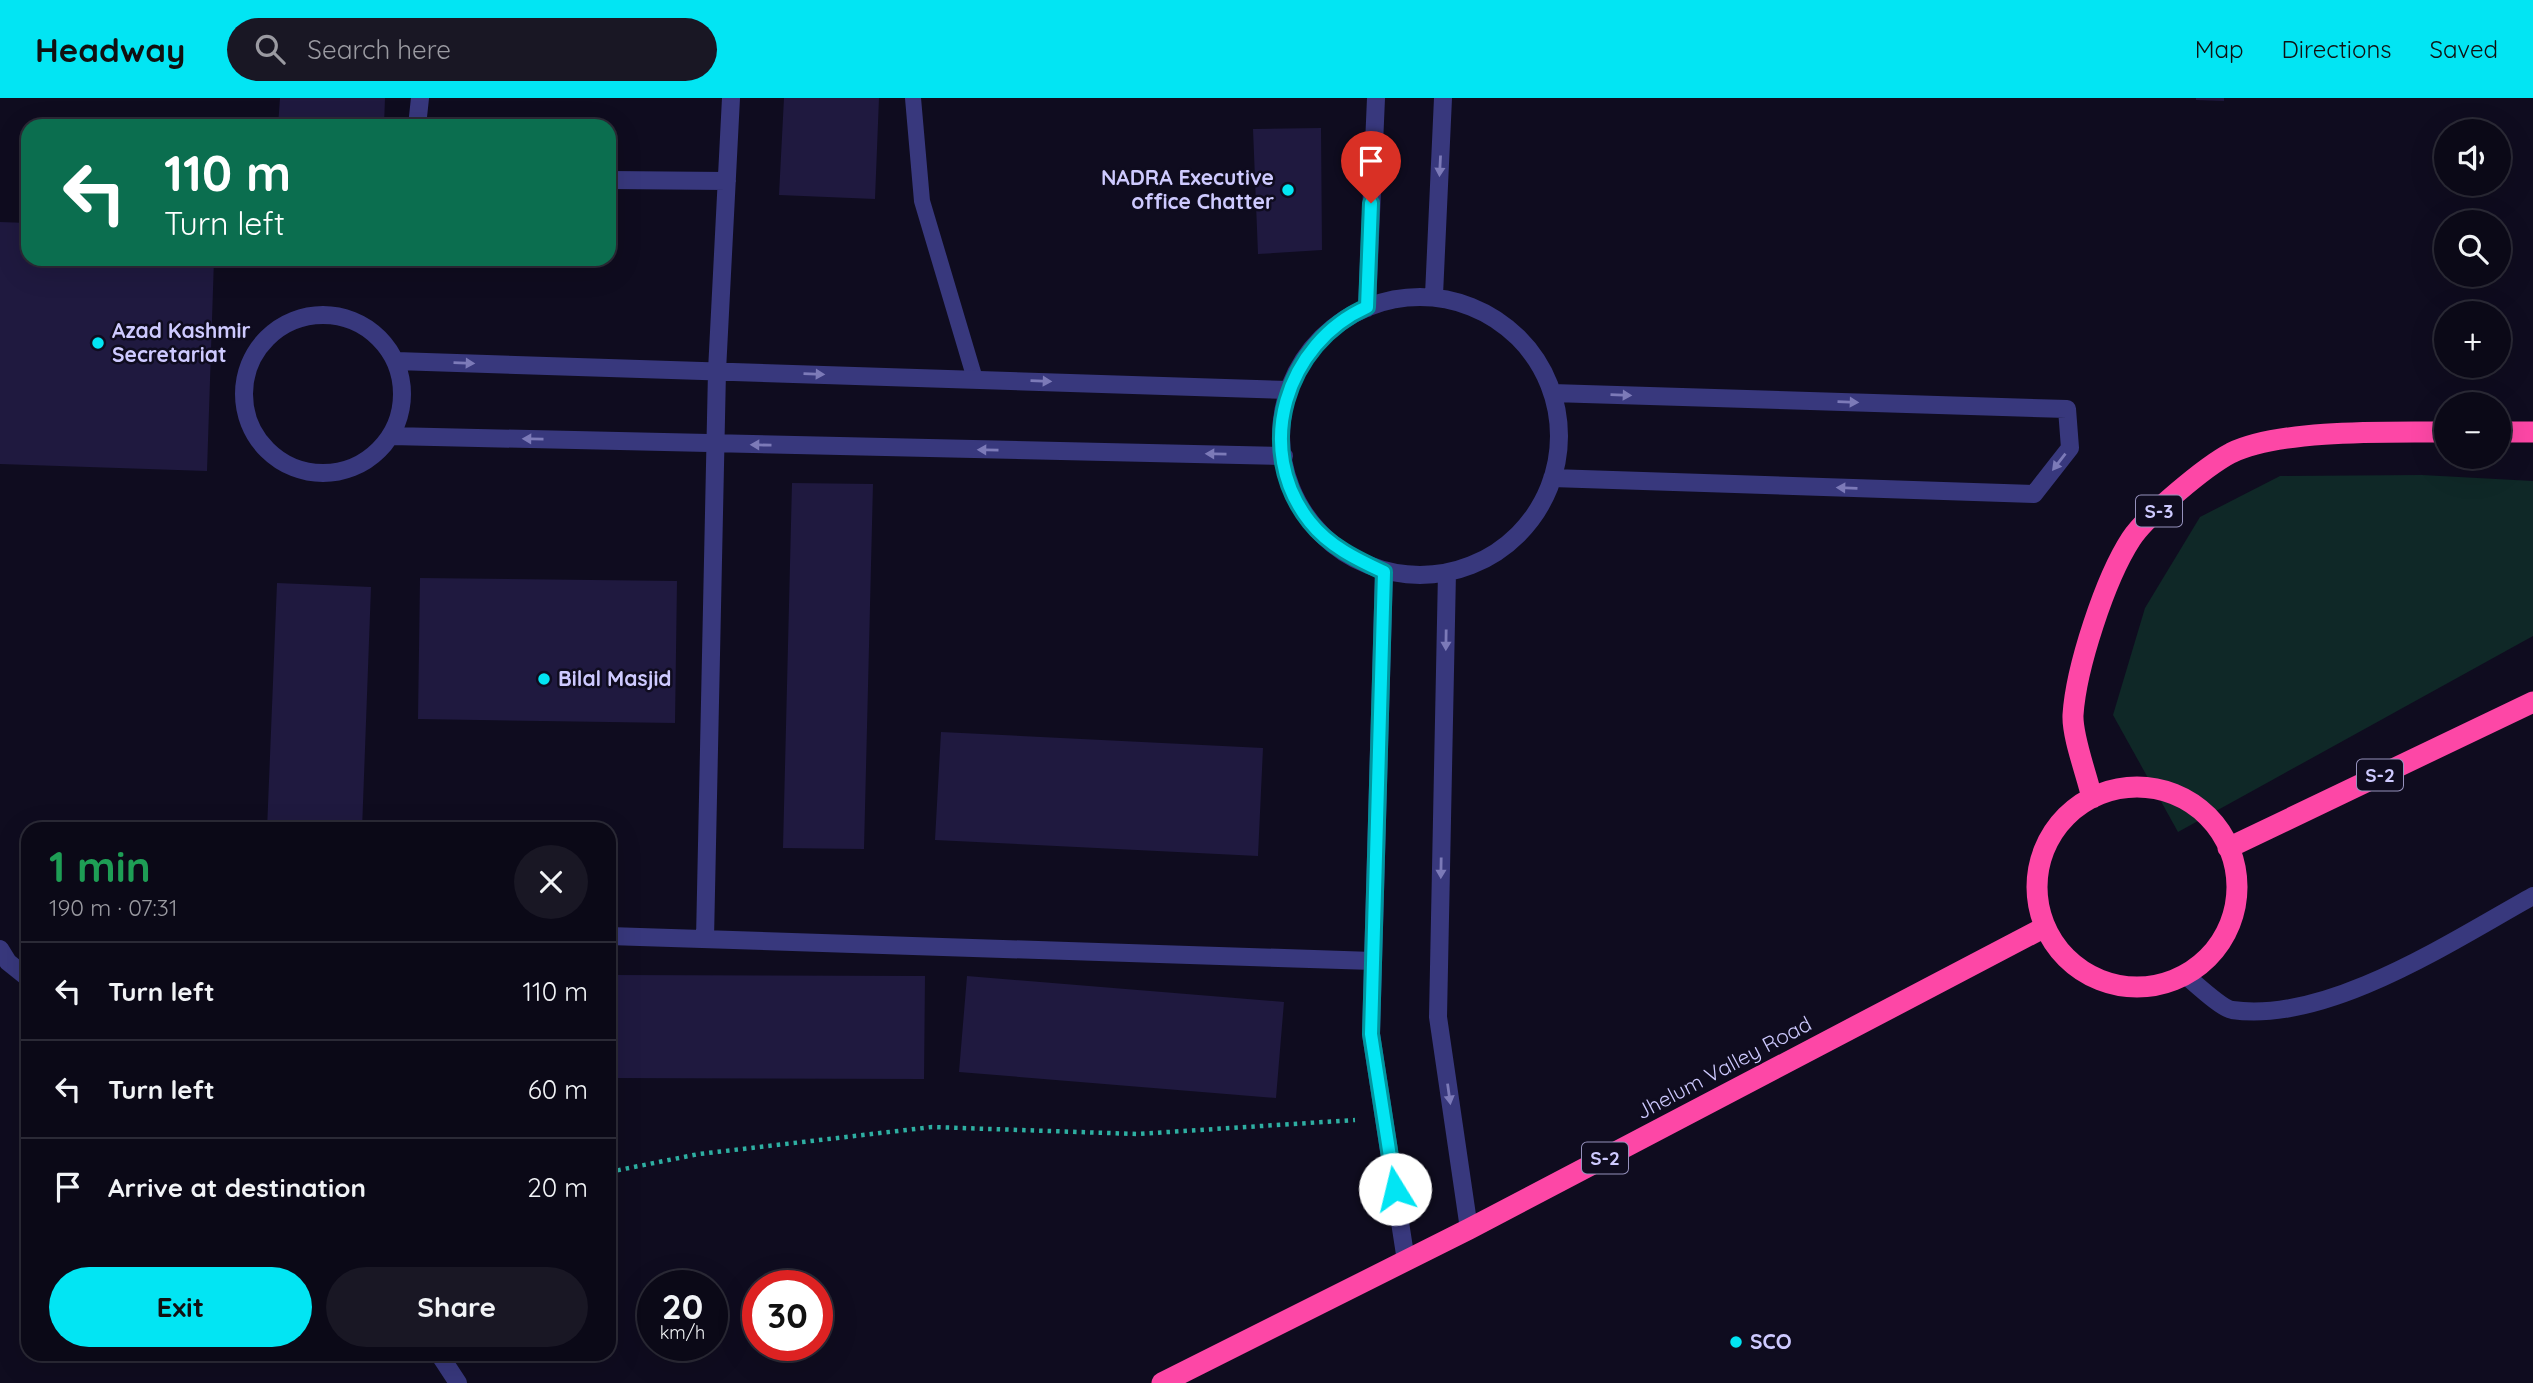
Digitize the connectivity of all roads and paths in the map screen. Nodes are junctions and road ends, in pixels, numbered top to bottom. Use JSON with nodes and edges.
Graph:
{"nodes":[{"id":1,"x":420,"y":98,"type":"edge"},
{"id":2,"x":732,"y":98,"type":"edge"},
{"id":3,"x":913,"y":98,"type":"edge"},
{"id":4,"x":1376,"y":98,"type":"edge"},
{"id":5,"x":1443,"y":98,"type":"edge"},
{"id":6,"x":418,"y":119,"type":"edge"},
{"id":7,"x":616,"y":180,"type":"edge"},
{"id":8,"x":727,"y":181,"type":"junction"},
{"id":9,"x":1434,"y":295,"type":"junction"},
{"id":10,"x":1367,"y":307,"type":"junction"},
{"id":11,"x":396,"y":361,"type":"junction"},
{"id":12,"x":717,"y":371,"type":"junction"},
{"id":13,"x":975,"y":379,"type":"junction"},
{"id":14,"x":1288,"y":390,"type":"junction"},
{"id":15,"x":1552,"y":393,"type":"junction"},
{"id":16,"x":2434,"y":432,"type":"edge"},
{"id":17,"x":2511,"y":432,"type":"edge"},
{"id":18,"x":2533,"y":432,"type":"edge"},
{"id":19,"x":391,"y":436,"type":"junction"},
{"id":20,"x":717,"y":444,"type":"junction"},
{"id":21,"x":1284,"y":456,"type":"junction"},
{"id":22,"x":1552,"y":478,"type":"junction"},
{"id":23,"x":1384,"y":572,"type":"junction"},
{"id":24,"x":1447,"y":572,"type":"junction"},
{"id":25,"x":2533,"y":702,"type":"edge"},
{"id":26,"x":2092,"y":797,"type":"junction"},
{"id":27,"x":2228,"y":848,"type":"junction"},
{"id":28,"x":2533,"y":896,"type":"edge"},
{"id":29,"x":2045,"y":927,"type":"junction"},
{"id":30,"x":616,"y":936,"type":"edge"},
{"id":31,"x":705,"y":939,"type":"junction"},
{"id":32,"x":0,"y":949,"type":"edge"},
{"id":33,"x":1373,"y":961,"type":"junction"},
{"id":34,"x":21,"y":972,"type":"edge"},
{"id":35,"x":2185,"y":975,"type":"junction"},
{"id":36,"x":1384,"y":1118,"type":"junction"},
{"id":37,"x":616,"y":1171,"type":"edge"},
{"id":38,"x":1469,"y":1229,"type":"junction"},
{"id":39,"x":1406,"y":1261,"type":"junction"},
{"id":40,"x":444,"y":1361,"type":"edge"},
{"id":41,"x":458,"y":1383,"type":"edge"},
{"id":42,"x":1163,"y":1383,"type":"edge"}],
"edges":[{"from":1,"to":6,"type":"street"},
{"from":2,"to":8,"type":"street"},
{"from":3,"to":13,"type":"lane"},
{"from":4,"to":10,"type":"street"},
{"from":5,"to":9,"type":"street","one_way":true},
{"from":7,"to":8,"type":"street"},
{"from":8,"to":12,"type":"street"},
{"from":9,"to":10,"type":"street"},
{"from":9,"to":15,"type":"street"},
{"from":10,"to":14,"type":"street"},
{"from":11,"to":12,"type":"street","one_way":true},
{"from":11,"to":19,"type":"street"},
{"from":11,"to":19,"type":"street"},
{"from":12,"to":13,"type":"street","one_way":true},
{"from":12,"to":20,"type":"street"},
{"from":13,"to":14,"type":"street","one_way":true},
{"from":14,"to":21,"type":"street"},
{"from":15,"to":22,"type":"street"},
{"from":15,"to":22,"type":"street","one_way":true},
{"from":16,"to":26,"type":"highway","number":"S-3"},
{"from":17,"to":18,"type":"highway"},
{"from":20,"to":19,"type":"street","one_way":true},
{"from":21,"to":20,"type":"street","one_way":true},
{"from":20,"to":31,"type":"street"},
{"from":21,"to":23,"type":"street"},
{"from":22,"to":24,"type":"street"},
{"from":23,"to":24,"type":"street"},
{"from":23,"to":33,"type":"street"},
{"from":24,"to":38,"type":"street","one_way":true},
{"from":25,"to":27,"type":"highway","number":"S-2"},
{"from":26,"to":27,"type":"highway"},
{"from":26,"to":29,"type":"highway"},
{"from":27,"to":35,"type":"highway"},
{"from":28,"to":35,"type":"street"},
{"from":29,"to":35,"type":"highway"},
{"from":29,"to":38,"type":"highway","name":"Jhelum Valley Road","number":"S-2"},
{"from":30,"to":31,"type":"street"},
{"from":31,"to":33,"type":"street"},
{"from":32,"to":34,"type":"street"},
{"from":33,"to":36,"type":"street"},
{"from":36,"to":37,"type":"path"},
{"from":36,"to":39,"type":"street"},
{"from":38,"to":39,"type":"highway","name":"Jhelum Valley Road","number":"S-2"},
{"from":39,"to":42,"type":"highway","name":"Jhelum Valley Road","number":"S-2"},
{"from":40,"to":41,"type":"street"}]}
